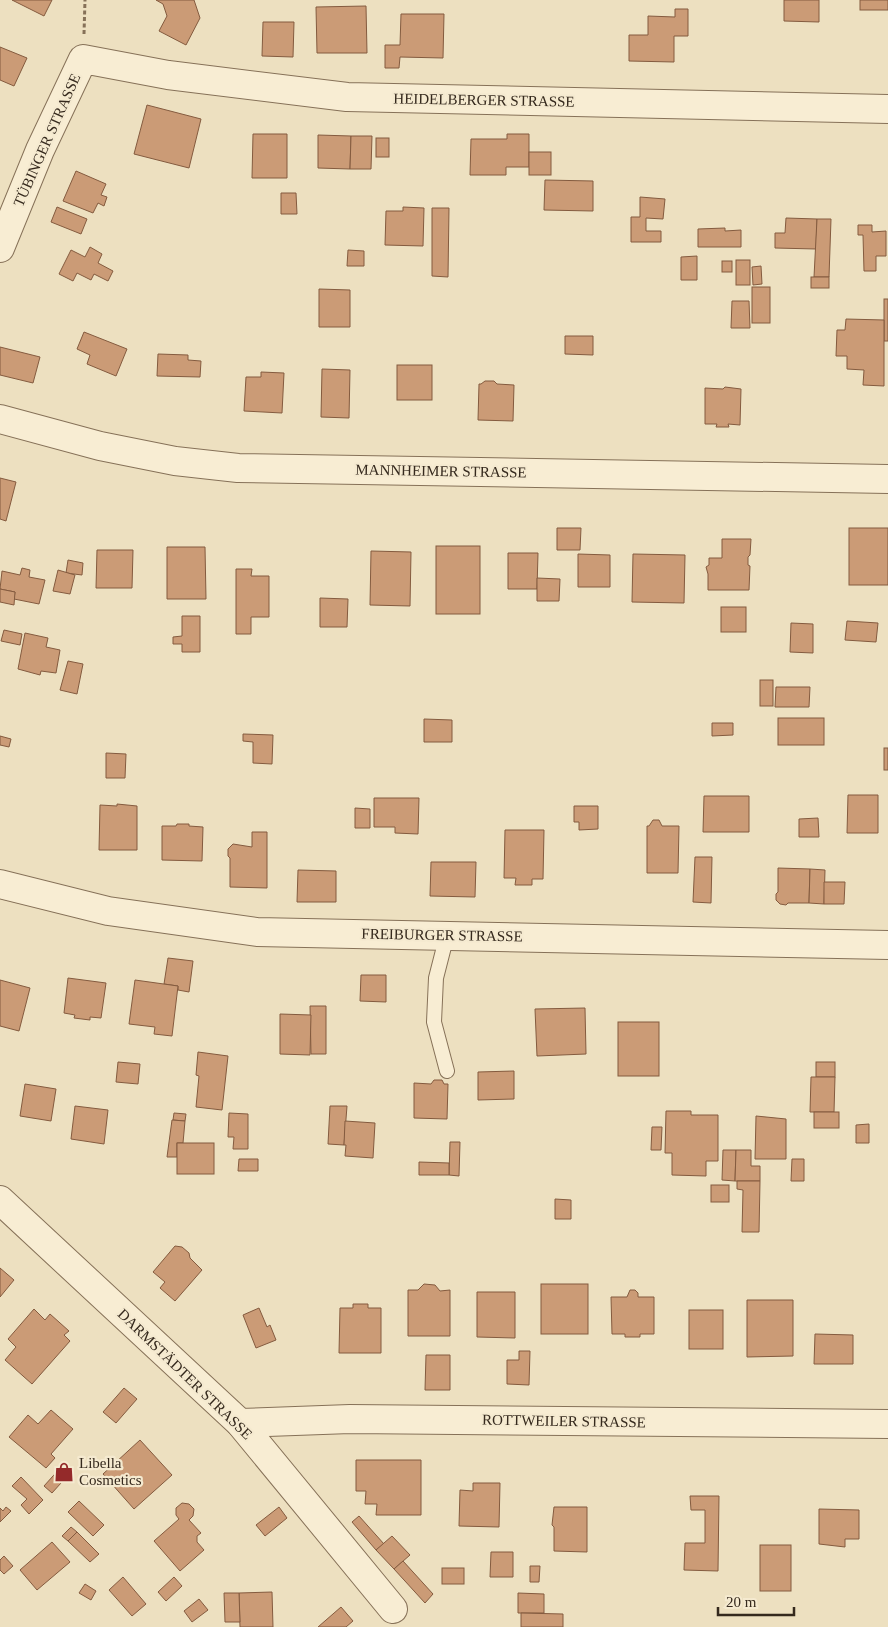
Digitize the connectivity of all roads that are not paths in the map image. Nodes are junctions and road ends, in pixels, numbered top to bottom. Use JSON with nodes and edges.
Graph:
{"nodes":[{"id":1,"x":83,"y":59,"type":"joint"},
{"id":2,"x":888,"y":108,"type":"edge"},
{"id":3,"x":0,"y":248,"type":"edge"},
{"id":4,"x":0,"y":419,"type":"edge"},
{"id":5,"x":888,"y":479,"type":"edge"},
{"id":6,"x":0,"y":884,"type":"edge"},
{"id":7,"x":447,"y":936,"type":"junction"},
{"id":8,"x":888,"y":945,"type":"edge"},
{"id":9,"x":447,"y":1071,"type":"dead end"},
{"id":10,"x":0,"y":1200,"type":"edge"},
{"id":11,"x":240,"y":1423,"type":"junction"},
{"id":12,"x":888,"y":1424,"type":"edge"},
{"id":13,"x":393,"y":1609,"type":"dead end"}],
"edges":[{"from":1,"to":2,"type":"street","name":"HEIDELBERGER STRASSE"},
{"from":1,"to":3,"type":"street","name":"TÜBINGER STRASSE"},
{"from":4,"to":5,"type":"street","name":"MANNHEIMER STRASSE"},
{"from":6,"to":7,"type":"street","name":"FREIBURGER STRASSE"},
{"from":7,"to":8,"type":"street","name":"FREIBURGER STRASSE"},
{"from":7,"to":9,"type":"lane"},
{"from":10,"to":11,"type":"street","name":"DARMSTÄDTER STRASSE"},
{"from":11,"to":12,"type":"street","name":"ROTTWEILER STRASSE"},
{"from":11,"to":13,"type":"street","name":"DARMSTÄDTER STRASSE"}]}
